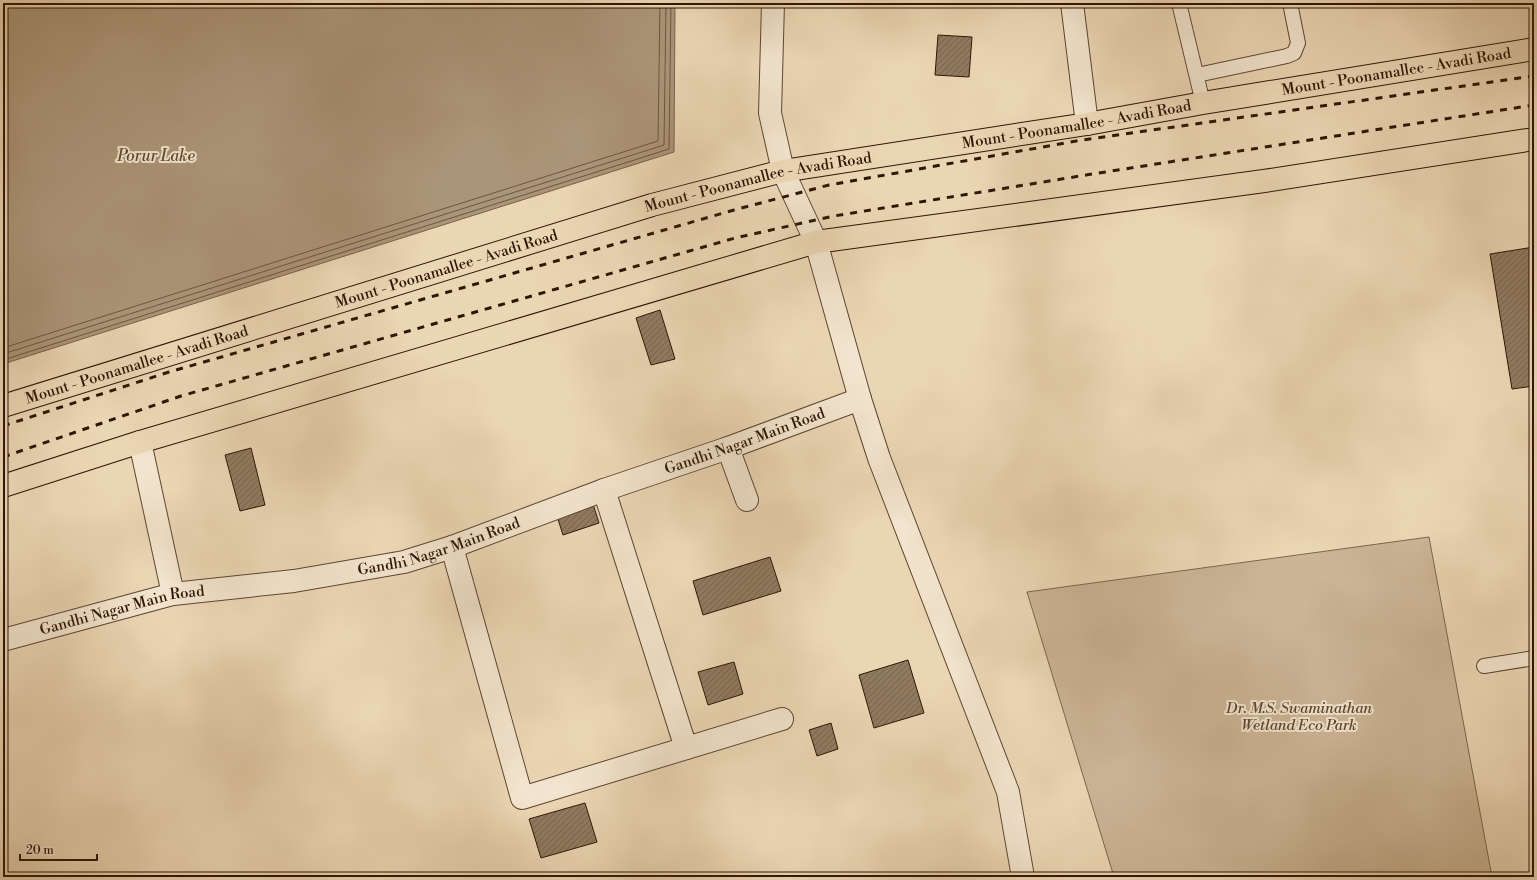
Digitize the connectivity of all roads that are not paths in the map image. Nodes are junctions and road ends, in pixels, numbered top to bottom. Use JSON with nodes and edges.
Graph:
{"nodes":[{"id":1,"x":773,"y":3,"type":"edge"},
{"id":2,"x":1072,"y":3,"type":"edge"},
{"id":3,"x":1179,"y":3,"type":"edge"},
{"id":4,"x":1290,"y":3,"type":"edge"},
{"id":5,"x":1534,"y":49,"type":"edge"},
{"id":6,"x":1197,"y":75,"type":"junction"},
{"id":7,"x":1203,"y":102,"type":"junction"},
{"id":8,"x":1087,"y":124,"type":"junction"},
{"id":9,"x":1534,"y":139,"type":"edge"},
{"id":10,"x":783,"y":171,"type":"junction"},
{"id":11,"x":816,"y":242,"type":"junction"},
{"id":12,"x":860,"y":400,"type":"junction"},
{"id":13,"x":3,"y":406,"type":"edge"},
{"id":14,"x":140,"y":442,"type":"junction"},
{"id":15,"x":728,"y":448,"type":"junction"},
{"id":16,"x":3,"y":486,"type":"edge"},
{"id":17,"x":604,"y":490,"type":"junction"},
{"id":18,"x":747,"y":500,"type":"dead end"},
{"id":19,"x":452,"y":547,"type":"junction"},
{"id":20,"x":173,"y":594,"type":"junction"},
{"id":21,"x":3,"y":640,"type":"edge"},
{"id":22,"x":1534,"y":658,"type":"edge"},
{"id":23,"x":1484,"y":666,"type":"dead end"},
{"id":24,"x":782,"y":719,"type":"dead end"},
{"id":25,"x":686,"y":748,"type":"junction"},
{"id":26,"x":1023,"y":877,"type":"edge"}],
"edges":[{"from":1,"to":10,"type":"street"},
{"from":2,"to":8,"type":"street"},
{"from":3,"to":6,"type":"lane"},
{"from":4,"to":6,"type":"lane"},
{"from":5,"to":7,"type":"main road","name":"Mount - Poonamallee - Avadi Road"},
{"from":6,"to":7,"type":"lane"},
{"from":7,"to":8,"type":"main road","name":"Mount - Poonamallee - Avadi Road"},
{"from":8,"to":10,"type":"main road","name":"Mount - Poonamallee - Avadi Road"},
{"from":9,"to":11,"type":"main road"},
{"from":10,"to":11,"type":"street"},
{"from":10,"to":13,"type":"main road","name":"Mount - Poonamallee - Avadi Road"},
{"from":11,"to":12,"type":"street"},
{"from":11,"to":14,"type":"main road"},
{"from":12,"to":15,"type":"street","name":"Gandhi Nagar Main Road"},
{"from":12,"to":26,"type":"street"},
{"from":14,"to":16,"type":"main road"},
{"from":14,"to":20,"type":"street"},
{"from":15,"to":17,"type":"street","name":"Gandhi Nagar Main Road"},
{"from":15,"to":18,"type":"street"},
{"from":17,"to":19,"type":"street","name":"Gandhi Nagar Main Road"},
{"from":17,"to":25,"type":"street"},
{"from":19,"to":20,"type":"street","name":"Gandhi Nagar Main Road"},
{"from":19,"to":25,"type":"street"},
{"from":20,"to":21,"type":"street","name":"Gandhi Nagar Main Road"},
{"from":22,"to":23,"type":"lane"},
{"from":24,"to":25,"type":"street"}]}
